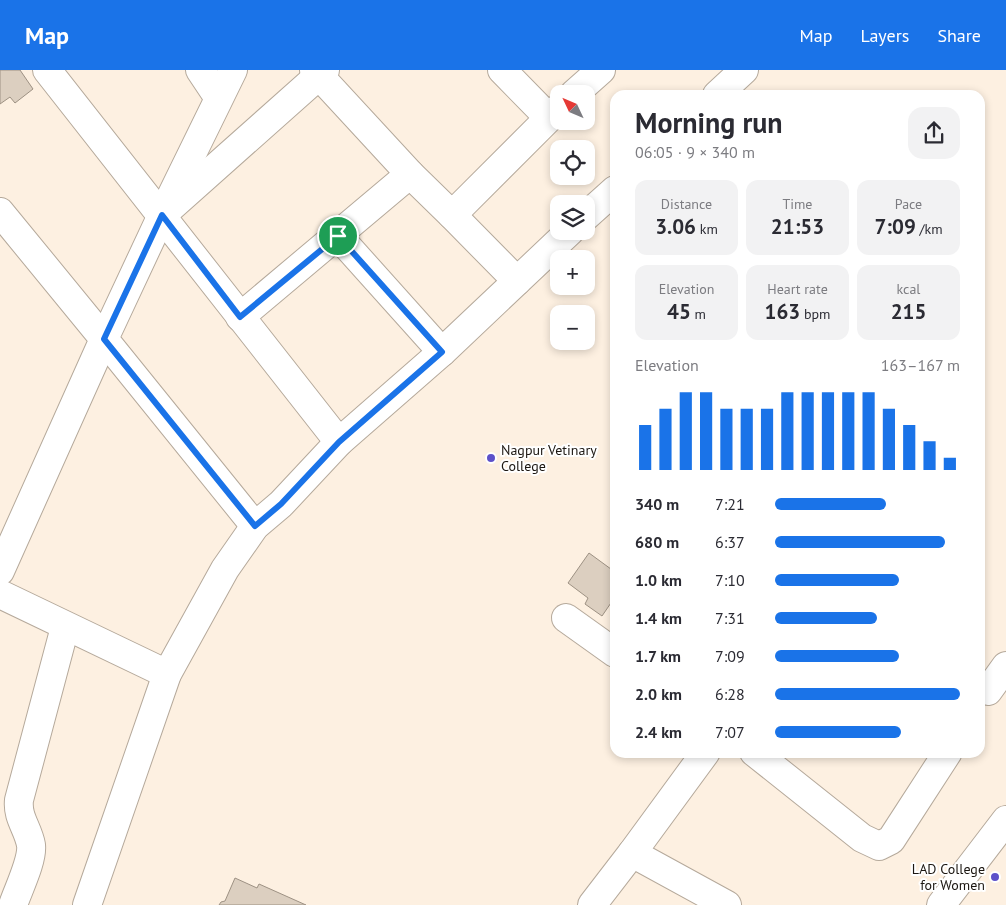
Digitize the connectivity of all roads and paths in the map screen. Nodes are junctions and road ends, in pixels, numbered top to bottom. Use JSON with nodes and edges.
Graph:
{"nodes":[{"id":1,"x":47,"y":70,"type":"edge"},
{"id":2,"x":200,"y":70,"type":"edge"},
{"id":3,"x":233,"y":70,"type":"edge"},
{"id":4,"x":502,"y":70,"type":"edge"},
{"id":5,"x":601,"y":70,"type":"edge"},
{"id":6,"x":744,"y":70,"type":"edge"},
{"id":7,"x":319,"y":72,"type":"edge"},
{"id":8,"x":584,"y":85,"type":"edge"},
{"id":9,"x":722,"y":90,"type":"edge"},
{"id":10,"x":218,"y":97,"type":"junction"},
{"id":11,"x":550,"y":109,"type":"edge"},
{"id":12,"x":550,"y":116,"type":"edge"},
{"id":13,"x":410,"y":174,"type":"junction"},
{"id":14,"x":610,"y":194,"type":"edge"},
{"id":15,"x":595,"y":208,"type":"edge"},
{"id":16,"x":452,"y":214,"type":"junction"},
{"id":17,"x":162,"y":215,"type":"junction"},
{"id":18,"x":5,"y":230,"type":"edge"},
{"id":19,"x":338,"y":236,"type":"junction"},
{"id":20,"x":560,"y":240,"type":"edge"},
{"id":21,"x":517,"y":281,"type":"junction"},
{"id":22,"x":240,"y":317,"type":"junction"},
{"id":23,"x":104,"y":339,"type":"junction"},
{"id":24,"x":442,"y":352,"type":"junction"},
{"id":25,"x":339,"y":442,"type":"junction"},
{"id":26,"x":255,"y":526,"type":"junction"},
{"id":27,"x":0,"y":571,"type":"edge"},
{"id":28,"x":0,"y":594,"type":"edge"},
{"id":29,"x":566,"y":618,"type":"dead end"},
{"id":30,"x":65,"y":627,"type":"junction"},
{"id":31,"x":610,"y":649,"type":"edge"},
{"id":32,"x":1006,"y":666,"type":"edge"},
{"id":33,"x":167,"y":674,"type":"junction"},
{"id":34,"x":985,"y":691,"type":"edge"},
{"id":35,"x":702,"y":758,"type":"edge"},
{"id":36,"x":762,"y":758,"type":"edge"},
{"id":37,"x":944,"y":758,"type":"edge"},
{"id":38,"x":1006,"y":820,"type":"edge"},
{"id":39,"x":632,"y":853,"type":"junction"},
{"id":40,"x":13,"y":905,"type":"edge"},
{"id":41,"x":87,"y":905,"type":"edge"},
{"id":42,"x":592,"y":905,"type":"edge"},
{"id":43,"x":727,"y":905,"type":"edge"},
{"id":44,"x":941,"y":905,"type":"edge"}],
"edges":[{"from":1,"to":17,"type":"street"},
{"from":2,"to":10,"type":"street"},
{"from":3,"to":10,"type":"street"},
{"from":4,"to":11,"type":"street"},
{"from":5,"to":8,"type":"street"},
{"from":6,"to":9,"type":"street"},
{"from":7,"to":13,"type":"street"},
{"from":7,"to":17,"type":"street"},
{"from":10,"to":17,"type":"street"},
{"from":12,"to":16,"type":"street"},
{"from":13,"to":16,"type":"street"},
{"from":13,"to":19,"type":"street"},
{"from":14,"to":15,"type":"street"},
{"from":16,"to":21,"type":"street"},
{"from":17,"to":22,"type":"street"},
{"from":17,"to":23,"type":"street"},
{"from":18,"to":23,"type":"street"},
{"from":19,"to":22,"type":"street"},
{"from":19,"to":24,"type":"street"},
{"from":20,"to":21,"type":"street"},
{"from":21,"to":24,"type":"street"},
{"from":22,"to":25,"type":"street"},
{"from":23,"to":26,"type":"street"},
{"from":23,"to":27,"type":"street"},
{"from":24,"to":25,"type":"street"},
{"from":25,"to":26,"type":"street"},
{"from":26,"to":33,"type":"street"},
{"from":28,"to":30,"type":"street"},
{"from":29,"to":31,"type":"street"},
{"from":30,"to":33,"type":"street"},
{"from":30,"to":40,"type":"street"},
{"from":32,"to":34,"type":"street"},
{"from":33,"to":41,"type":"street"},
{"from":35,"to":39,"type":"street"},
{"from":36,"to":37,"type":"street"},
{"from":38,"to":44,"type":"street"},
{"from":39,"to":42,"type":"street"},
{"from":39,"to":43,"type":"street"}]}
